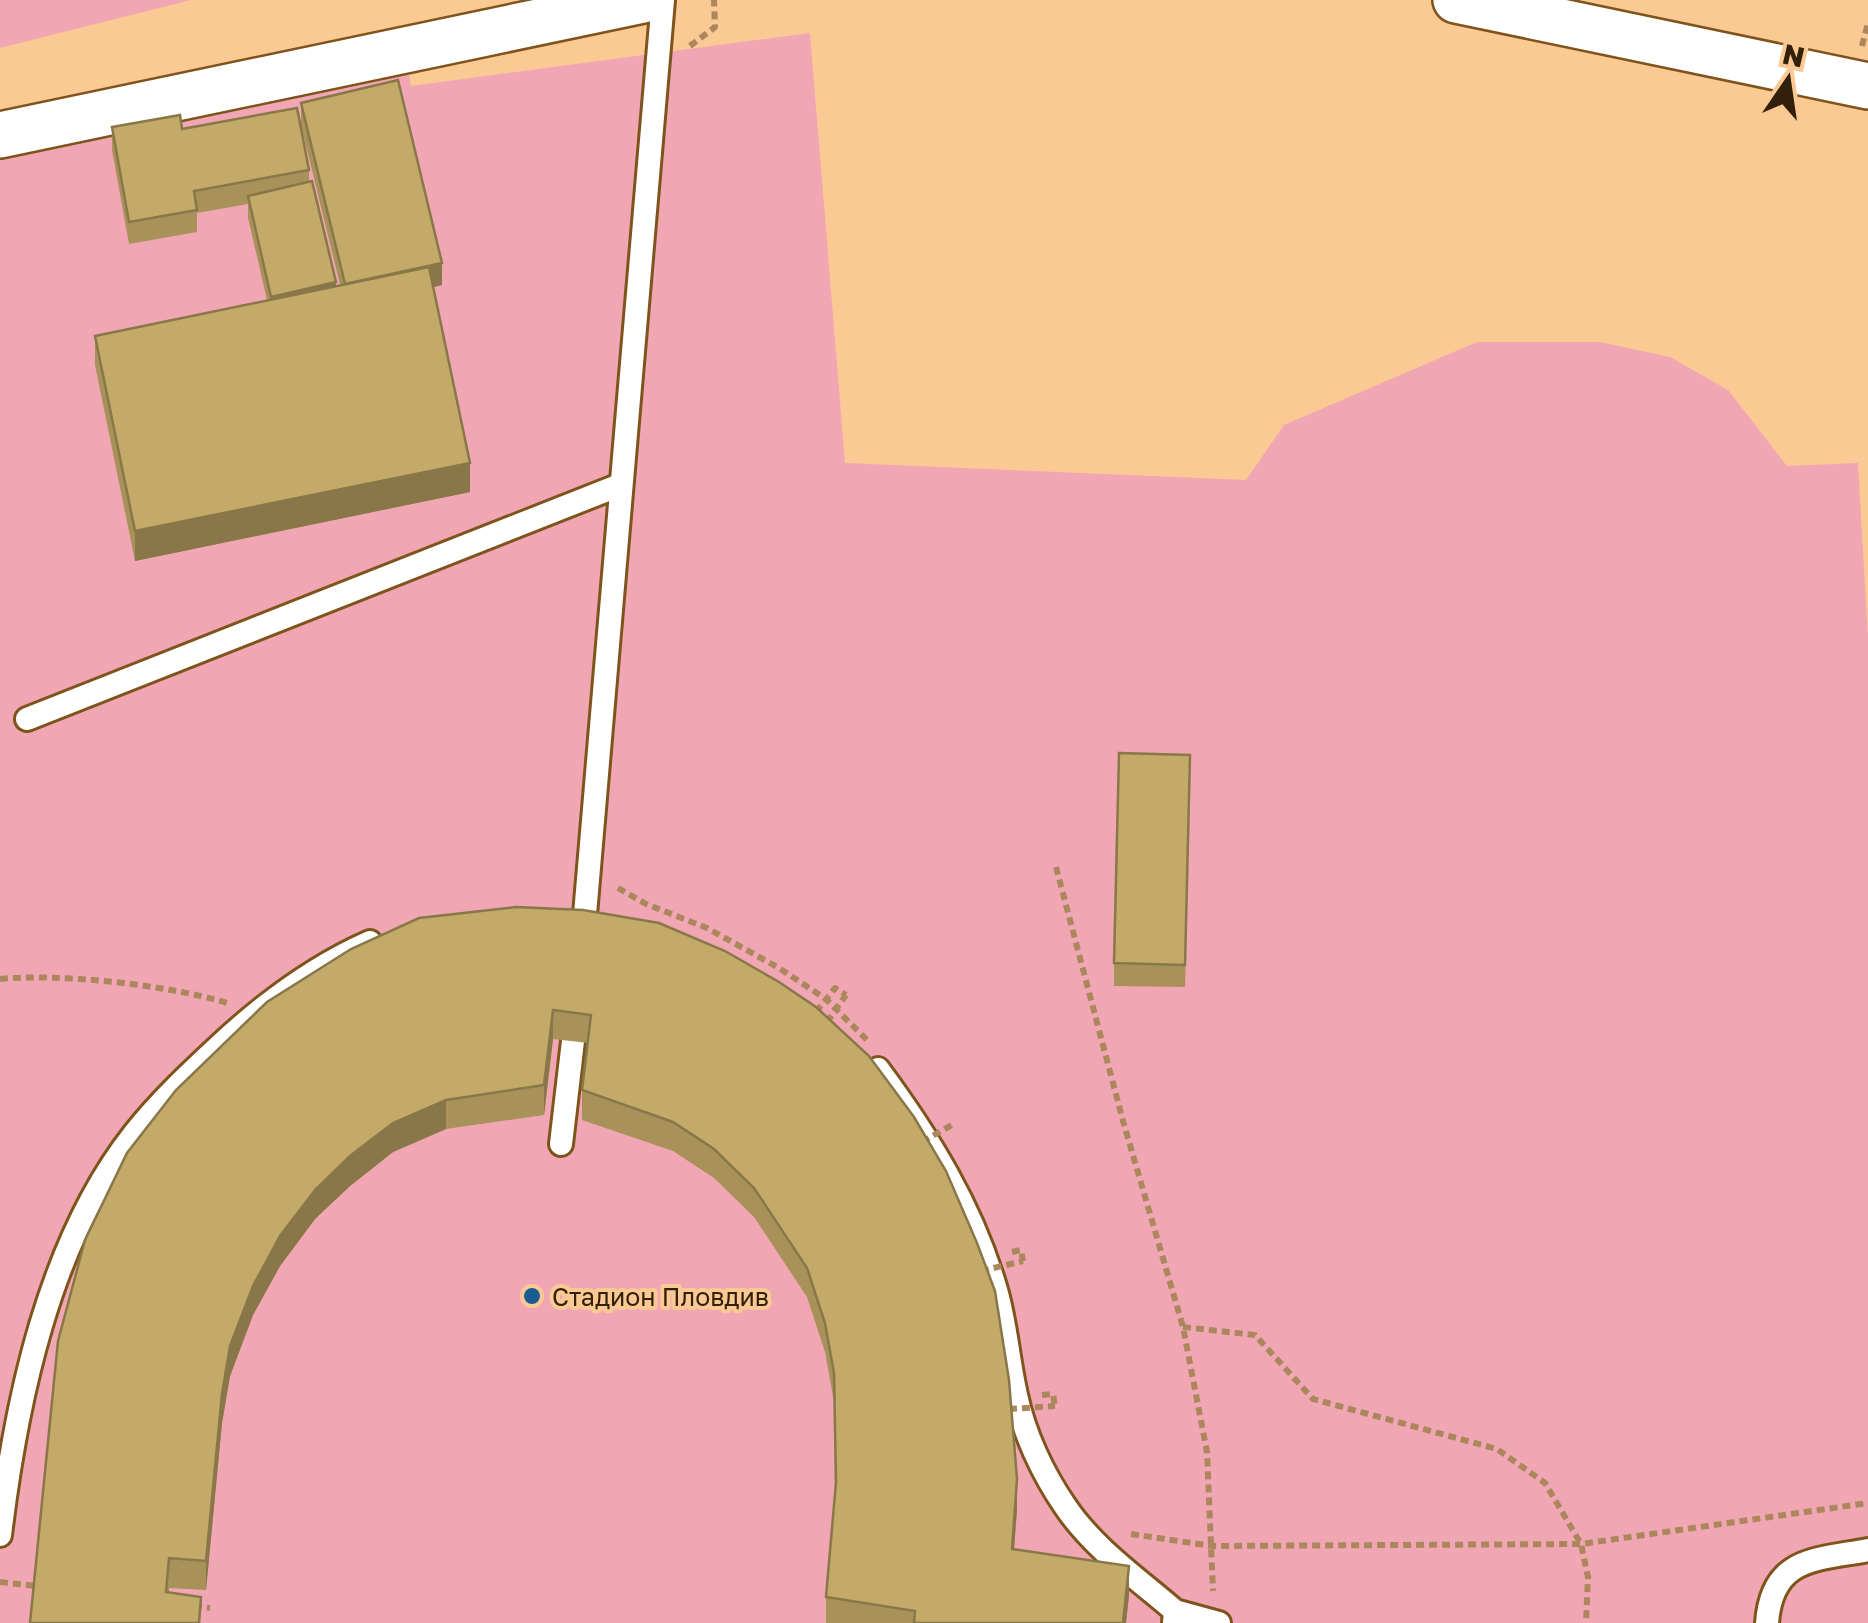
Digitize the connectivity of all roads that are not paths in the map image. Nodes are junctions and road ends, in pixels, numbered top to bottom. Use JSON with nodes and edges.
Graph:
{"nodes":[{"id":1,"x":643,"y":0,"type":"edge"},
{"id":2,"x":663,"y":0,"type":"edge"},
{"id":3,"x":1456,"y":0,"type":"edge"},
{"id":4,"x":1865,"y":68,"type":"edge"},
{"id":5,"x":0,"y":134,"type":"edge"},
{"id":6,"x":620,"y":485,"type":"junction"},
{"id":7,"x":27,"y":719,"type":"dead end"},
{"id":8,"x":398,"y":930,"type":"edge"},
{"id":9,"x":583,"y":939,"type":"edge"},
{"id":10,"x":573,"y":1041,"type":"edge"},
{"id":11,"x":871,"y":1053,"type":"edge"},
{"id":12,"x":561,"y":1144,"type":"dead end"},
{"id":13,"x":5,"y":1470,"type":"edge"},
{"id":14,"x":0,"y":1535,"type":"edge"},
{"id":15,"x":1868,"y":1550,"type":"edge"},
{"id":16,"x":1175,"y":1617,"type":"edge"},
{"id":17,"x":1216,"y":1622,"type":"edge"},
{"id":18,"x":1767,"y":1623,"type":"edge"}],
"edges":[{"from":1,"to":5,"type":"street"},
{"from":2,"to":6,"type":"lane"},
{"from":3,"to":4,"type":"street"},
{"from":6,"to":7,"type":"lane"},
{"from":6,"to":9,"type":"lane"},
{"from":8,"to":13,"type":"lane"},
{"from":10,"to":12,"type":"lane"},
{"from":11,"to":16,"type":"lane"},
{"from":13,"to":14,"type":"lane"},
{"from":15,"to":18,"type":"lane"},
{"from":16,"to":17,"type":"lane"}]}
